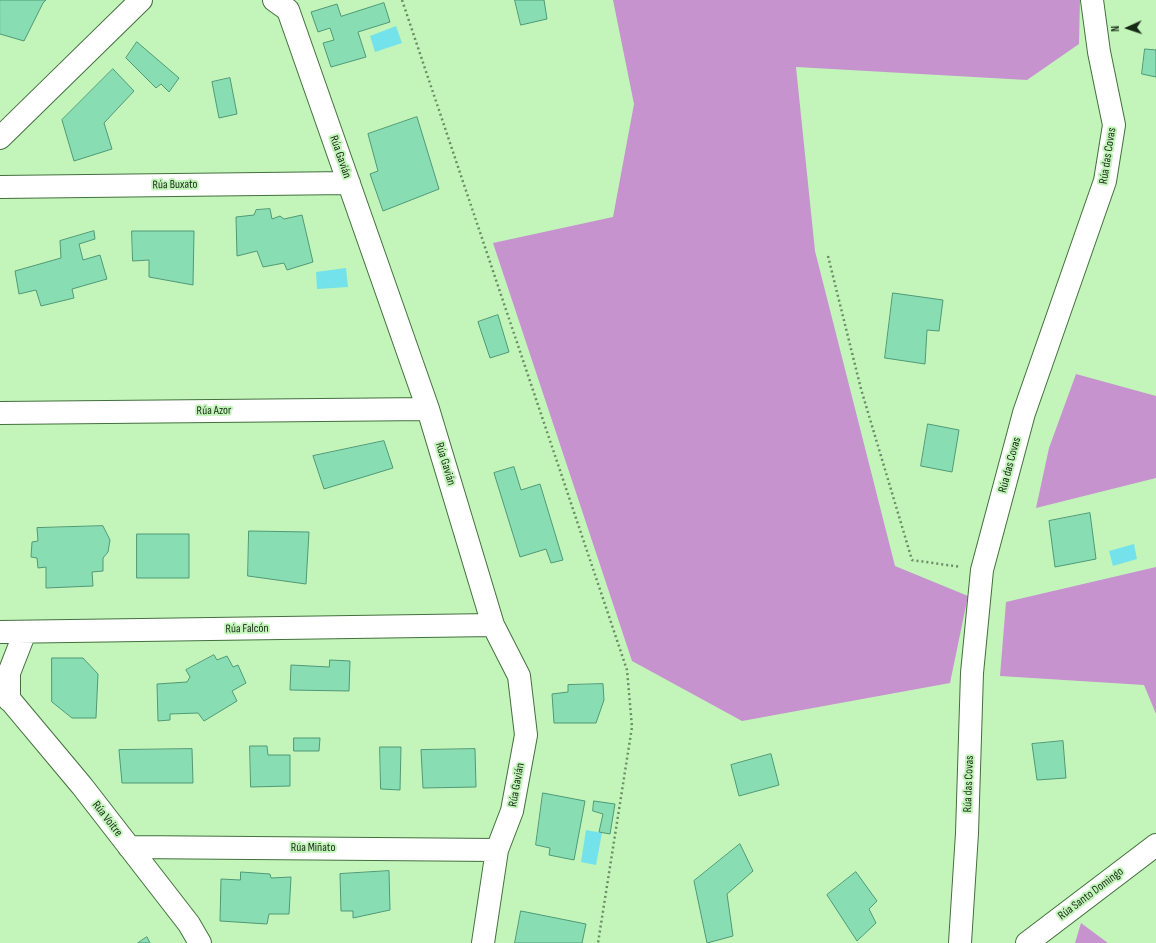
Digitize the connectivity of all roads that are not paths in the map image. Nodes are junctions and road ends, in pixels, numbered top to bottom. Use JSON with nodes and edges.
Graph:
{"nodes":[{"id":1,"x":141,"y":0,"type":"edge"},
{"id":2,"x":274,"y":0,"type":"edge"},
{"id":3,"x":1092,"y":0,"type":"edge"},
{"id":4,"x":0,"y":138,"type":"edge"},
{"id":5,"x":349,"y":183,"type":"junction"},
{"id":6,"x":0,"y":187,"type":"edge"},
{"id":7,"x":428,"y":409,"type":"junction"},
{"id":8,"x":0,"y":413,"type":"edge"},
{"id":9,"x":493,"y":625,"type":"junction"},
{"id":10,"x":0,"y":632,"type":"edge"},
{"id":11,"x":25,"y":632,"type":"junction"},
{"id":12,"x":5,"y":694,"type":"edge"},
{"id":13,"x":1156,"y":845,"type":"edge"},
{"id":14,"x":129,"y":847,"type":"junction"},
{"id":15,"x":497,"y":850,"type":"junction"},
{"id":16,"x":200,"y":943,"type":"edge"},
{"id":17,"x":483,"y":943,"type":"edge"},
{"id":18,"x":960,"y":943,"type":"edge"},
{"id":19,"x":1027,"y":943,"type":"edge"}],
"edges":[{"from":1,"to":4,"type":"street"},
{"from":2,"to":5,"type":"street","name":"Rúa Gavián"},
{"from":3,"to":18,"type":"street","name":"Rúa das Covas"},
{"from":5,"to":6,"type":"street","name":"Rúa Buxato"},
{"from":5,"to":7,"type":"street","name":"Rúa Gavián"},
{"from":7,"to":8,"type":"street","name":"Rúa Azor"},
{"from":7,"to":9,"type":"street","name":"Rúa Gavián"},
{"from":9,"to":11,"type":"street","name":"Rúa Falcón"},
{"from":9,"to":15,"type":"street","name":"Rúa Gavián"},
{"from":10,"to":11,"type":"street","name":"Rúa Falcón"},
{"from":11,"to":12,"type":"street","name":"Rúa Voitre"},
{"from":12,"to":14,"type":"street","name":"Rúa Voitre"},
{"from":13,"to":19,"type":"street","name":"Rúa Santo Domingo"},
{"from":14,"to":15,"type":"street","name":"Rúa Miñato"},
{"from":14,"to":16,"type":"street","name":"Rúa Voitre"},
{"from":15,"to":17,"type":"street","name":"Rúa Gavián"}]}
